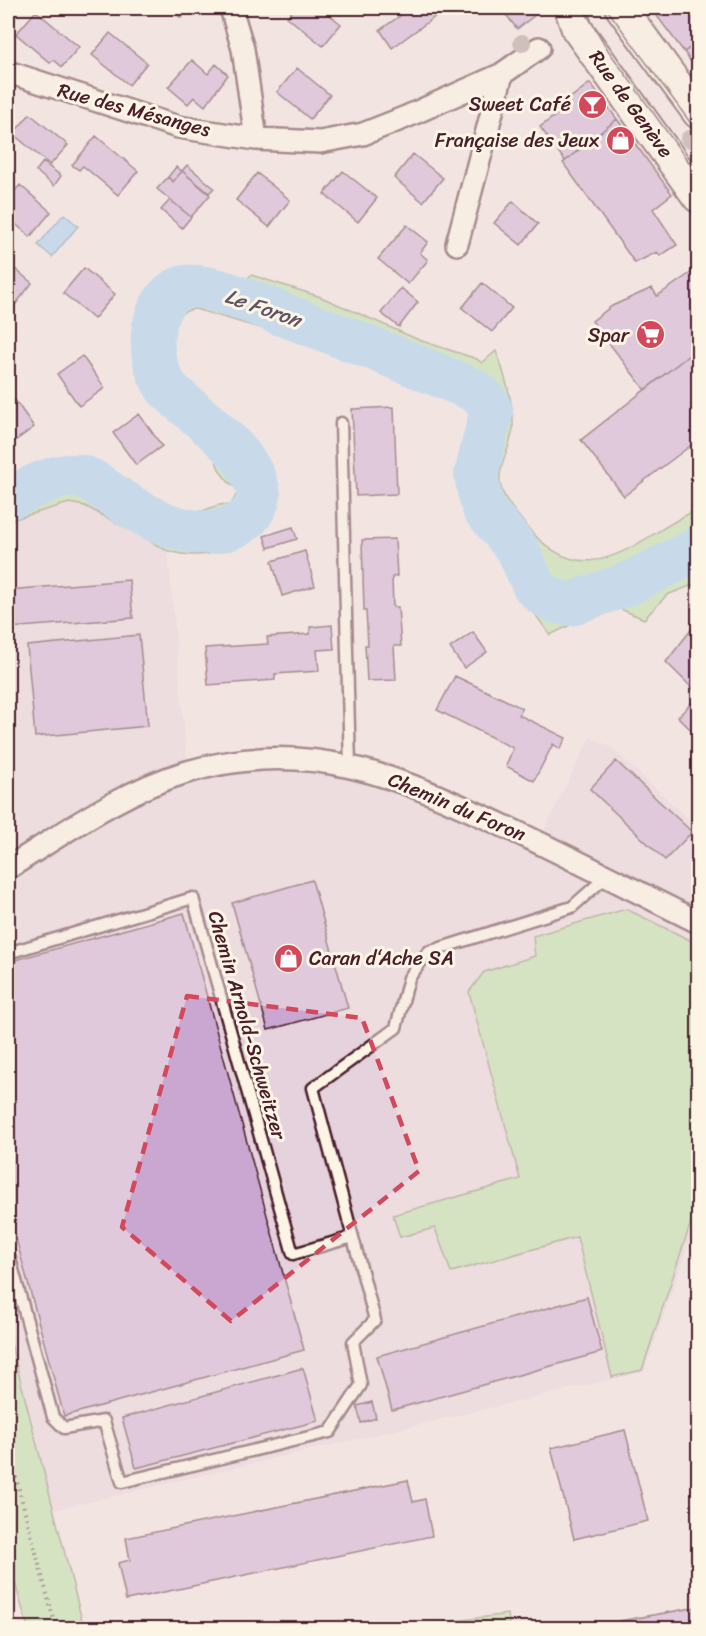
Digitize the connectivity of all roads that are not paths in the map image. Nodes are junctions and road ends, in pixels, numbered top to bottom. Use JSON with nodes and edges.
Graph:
{"nodes":[{"id":1,"x":231,"y":8,"type":"edge"},
{"id":2,"x":570,"y":8,"type":"edge"},
{"id":3,"x":621,"y":8,"type":"edge"},
{"id":4,"x":539,"y":48,"type":"dead end"},
{"id":5,"x":502,"y":75,"type":"junction"},
{"id":6,"x":10,"y":77,"type":"edge"},
{"id":7,"x":699,"y":113,"type":"edge"},
{"id":8,"x":256,"y":139,"type":"junction"},
{"id":9,"x":699,"y":197,"type":"edge"},
{"id":10,"x":456,"y":244,"type":"dead end"},
{"id":11,"x":341,"y":423,"type":"dead end"},
{"id":12,"x":350,"y":766,"type":"junction"},
{"id":13,"x":8,"y":868,"type":"edge"},
{"id":14,"x":607,"y":876,"type":"junction"},
{"id":15,"x":699,"y":922,"type":"edge"},
{"id":16,"x":8,"y":953,"type":"edge"},
{"id":17,"x":352,"y":1237,"type":"junction"},
{"id":18,"x":8,"y":1251,"type":"edge"}],
"edges":[{"from":1,"to":8,"type":"street"},
{"from":2,"to":9,"type":"main road","name":"Rue de Genève"},
{"from":3,"to":7,"type":"main road"},
{"from":4,"to":5,"type":"street","name":"Rue des Mésanges"},
{"from":5,"to":8,"type":"street","name":"Rue des Mésanges"},
{"from":5,"to":10,"type":"street"},
{"from":6,"to":8,"type":"street","name":"Rue des Mésanges"},
{"from":11,"to":12,"type":"lane"},
{"from":12,"to":13,"type":"street","name":"Chemin du Foron"},
{"from":12,"to":14,"type":"street","name":"Chemin du Foron"},
{"from":14,"to":15,"type":"street","name":"Chemin du Foron"},
{"from":14,"to":17,"type":"lane"},
{"from":16,"to":17,"type":"lane","name":"Chemin Arnold-Schweitzer"},
{"from":17,"to":18,"type":"lane"}]}
